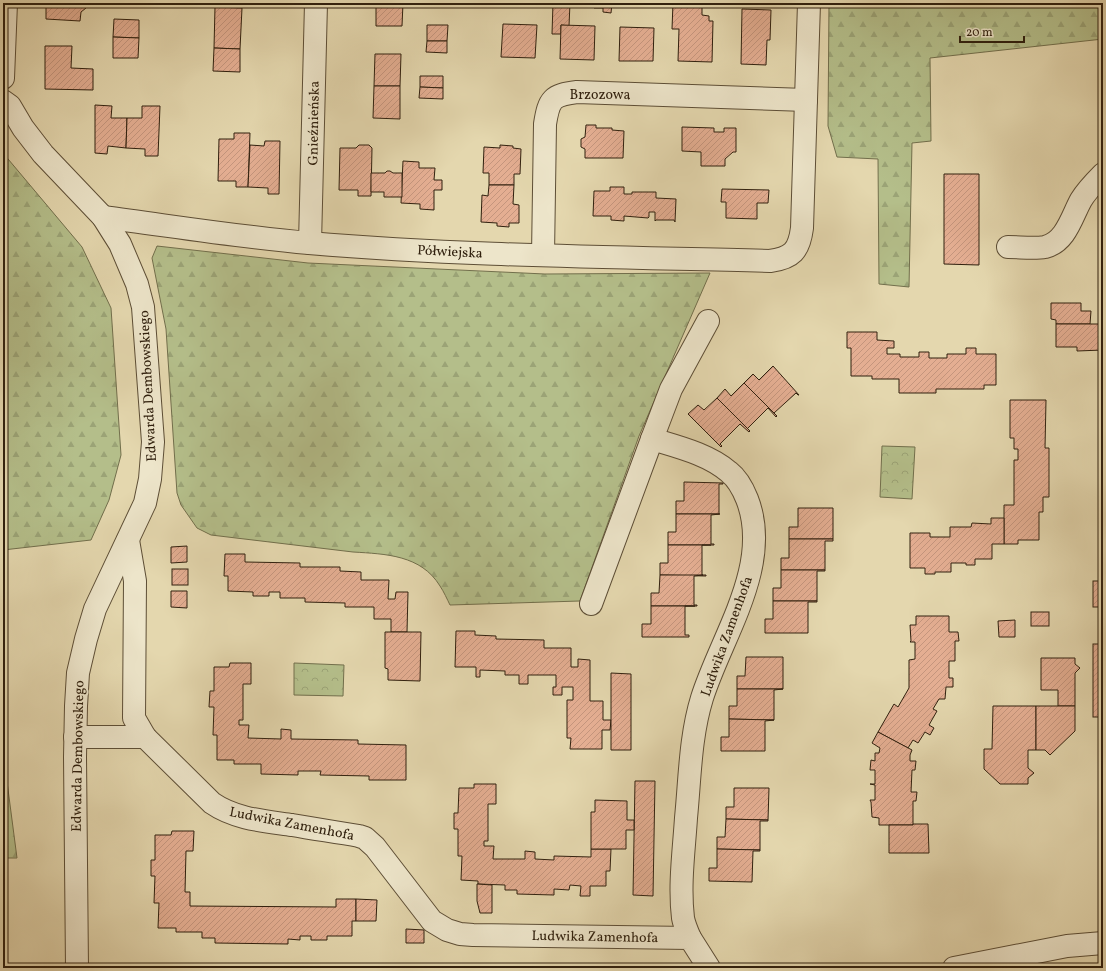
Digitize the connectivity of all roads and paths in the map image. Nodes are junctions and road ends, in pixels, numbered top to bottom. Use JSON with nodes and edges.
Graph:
{"nodes":[{"id":1,"x":6,"y":3,"type":"edge"},
{"id":2,"x":316,"y":3,"type":"edge"},
{"id":3,"x":809,"y":3,"type":"edge"},
{"id":4,"x":3,"y":79,"type":"edge"},
{"id":5,"x":806,"y":100,"type":"junction"},
{"id":6,"x":7,"y":104,"type":"edge"},
{"id":7,"x":1103,"y":174,"type":"edge"},
{"id":8,"x":103,"y":217,"type":"junction"},
{"id":9,"x":310,"y":243,"type":"junction"},
{"id":10,"x":1008,"y":247,"type":"dead end"},
{"id":11,"x":543,"y":255,"type":"junction"},
{"id":12,"x":708,"y":321,"type":"dead end"},
{"id":13,"x":652,"y":439,"type":"junction"},
{"id":14,"x":128,"y":540,"type":"junction"},
{"id":15,"x":591,"y":604,"type":"dead end"},
{"id":16,"x":75,"y":736,"type":"junction"},
{"id":17,"x":144,"y":736,"type":"junction"},
{"id":18,"x":690,"y":938,"type":"junction"},
{"id":19,"x":1103,"y":943,"type":"edge"},
{"id":20,"x":77,"y":968,"type":"edge"},
{"id":21,"x":709,"y":968,"type":"edge"},
{"id":22,"x":954,"y":968,"type":"edge"}],
"edges":[{"from":1,"to":4,"type":"street","name":"Edwarda Dembowskiego"},
{"from":2,"to":9,"type":"street","name":"Gnieźnieńska"},
{"from":3,"to":5,"type":"street"},
{"from":4,"to":6,"type":"street","name":"Edwarda Dembowskiego"},
{"from":5,"to":11,"type":"street","name":"Półwiejska"},
{"from":5,"to":11,"type":"street","name":"Brzozowa"},
{"from":6,"to":8,"type":"street","name":"Edwarda Dembowskiego"},
{"from":7,"to":10,"type":"street"},
{"from":8,"to":9,"type":"street","name":"Półwiejska"},
{"from":8,"to":14,"type":"street","name":"Edwarda Dembowskiego"},
{"from":9,"to":11,"type":"street","name":"Półwiejska"},
{"from":12,"to":13,"type":"street"},
{"from":13,"to":15,"type":"street"},
{"from":13,"to":18,"type":"street","name":"Ludwika Zamenhofa"},
{"from":14,"to":16,"type":"street","name":"Edwarda Dembowskiego"},
{"from":14,"to":17,"type":"street","name":"Ludwika Zamenhofa"},
{"from":16,"to":17,"type":"street"},
{"from":16,"to":20,"type":"street","name":"Edwarda Dembowskiego"},
{"from":17,"to":18,"type":"street","name":"Ludwika Zamenhofa"},
{"from":18,"to":21,"type":"street","name":"Ludwika Zamenhofa"},
{"from":19,"to":22,"type":"street"}]}
